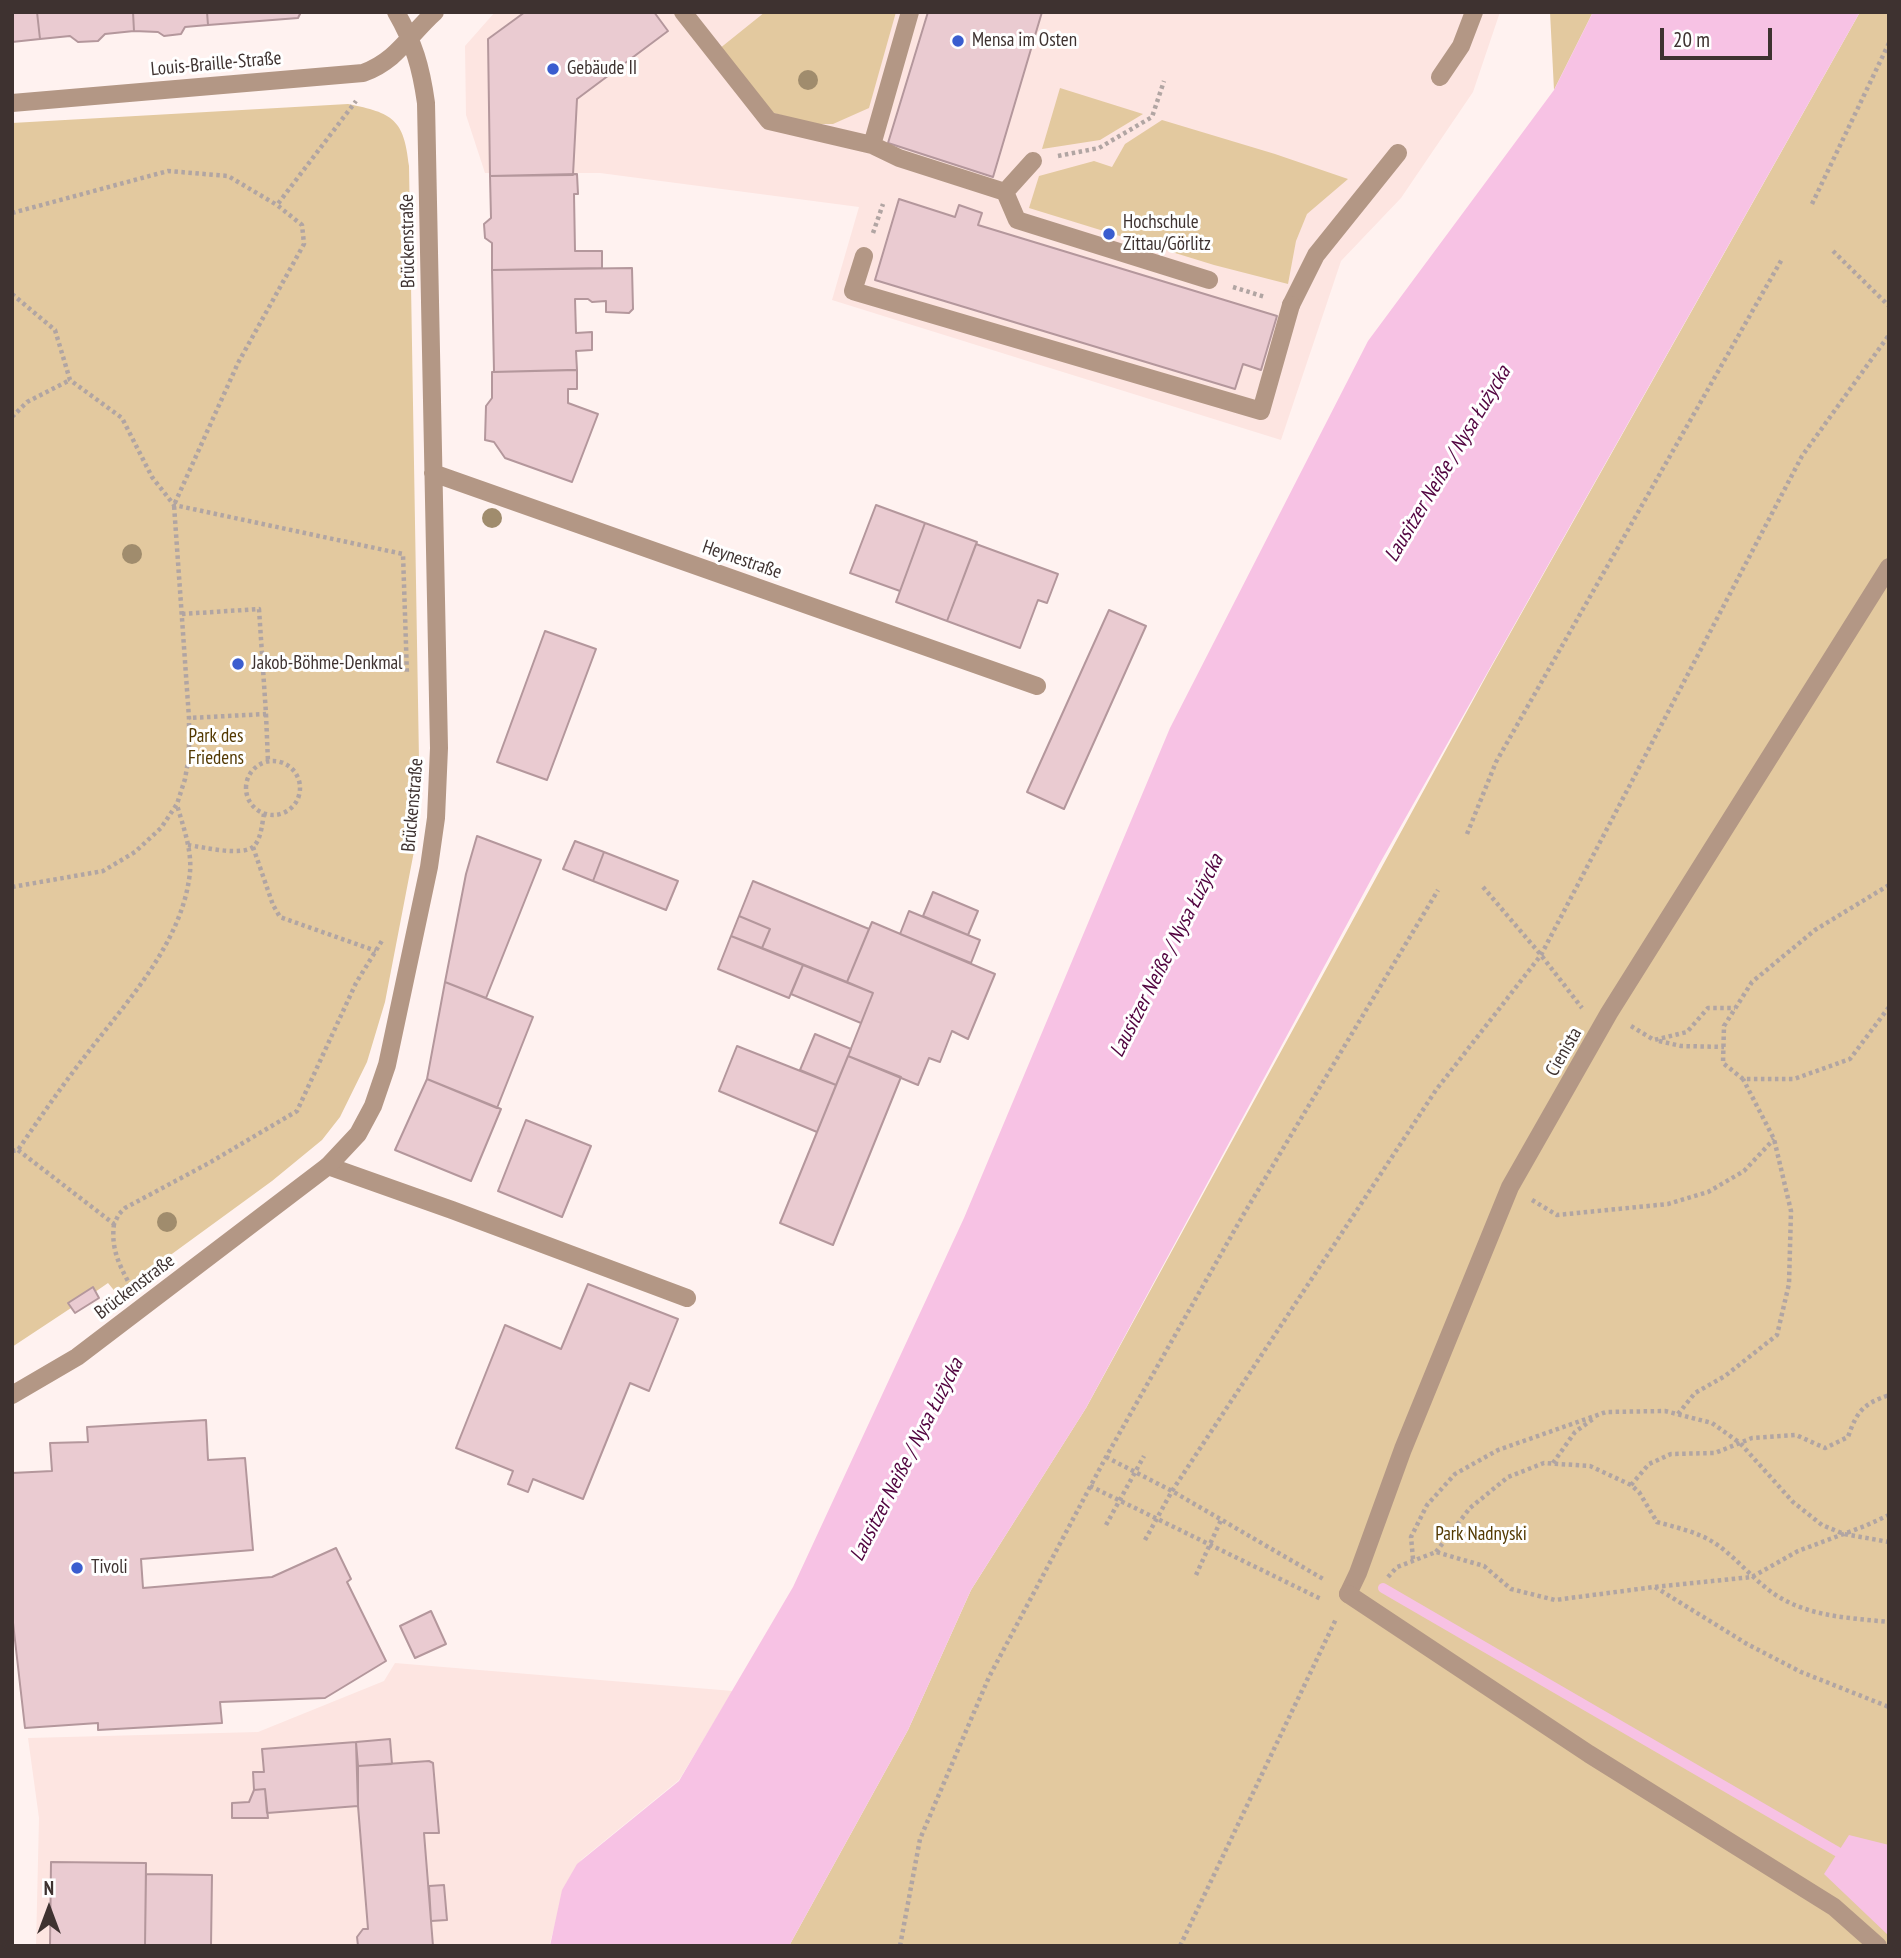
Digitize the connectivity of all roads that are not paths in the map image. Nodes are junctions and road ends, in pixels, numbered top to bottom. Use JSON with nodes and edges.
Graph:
{"nodes":[{"id":1,"x":396,"y":12,"type":"edge"},
{"id":2,"x":435,"y":12,"type":"edge"},
{"id":3,"x":683,"y":12,"type":"edge"},
{"id":4,"x":910,"y":12,"type":"edge"},
{"id":5,"x":1474,"y":12,"type":"edge"},
{"id":6,"x":411,"y":37,"type":"junction"},
{"id":7,"x":1440,"y":77,"type":"dead end"},
{"id":8,"x":12,"y":103,"type":"edge"},
{"id":9,"x":872,"y":145,"type":"junction"},
{"id":10,"x":1398,"y":153,"type":"dead end"},
{"id":11,"x":1033,"y":161,"type":"road end"},
{"id":12,"x":1005,"y":192,"type":"junction"},
{"id":13,"x":864,"y":256,"type":"dead end"},
{"id":14,"x":1209,"y":280,"type":"road end"},
{"id":15,"x":433,"y":473,"type":"junction"},
{"id":16,"x":1889,"y":567,"type":"edge"},
{"id":17,"x":1037,"y":686,"type":"dead end"},
{"id":18,"x":328,"y":1166,"type":"junction"},
{"id":19,"x":687,"y":1298,"type":"dead end"},
{"id":20,"x":12,"y":1395,"type":"edge"},
{"id":21,"x":1878,"y":1946,"type":"edge"}],
"edges":[{"from":1,"to":6,"type":"street","name":"Brückenstraße"},
{"from":2,"to":6,"type":"street"},
{"from":3,"to":9,"type":"street"},
{"from":4,"to":9,"type":"street"},
{"from":5,"to":7,"type":"street"},
{"from":6,"to":8,"type":"street","name":"Louis-Braille-Straße"},
{"from":6,"to":15,"type":"street","name":"Brückenstraße"},
{"from":9,"to":12,"type":"street"},
{"from":10,"to":13,"type":"street"},
{"from":11,"to":12,"type":"street"},
{"from":12,"to":14,"type":"street"},
{"from":15,"to":17,"type":"street","name":"Heynestraße"},
{"from":15,"to":18,"type":"street","name":"Brückenstraße"},
{"from":16,"to":21,"type":"street","name":"Cienista"},
{"from":18,"to":19,"type":"street"},
{"from":18,"to":20,"type":"street","name":"Brückenstraße"}]}
